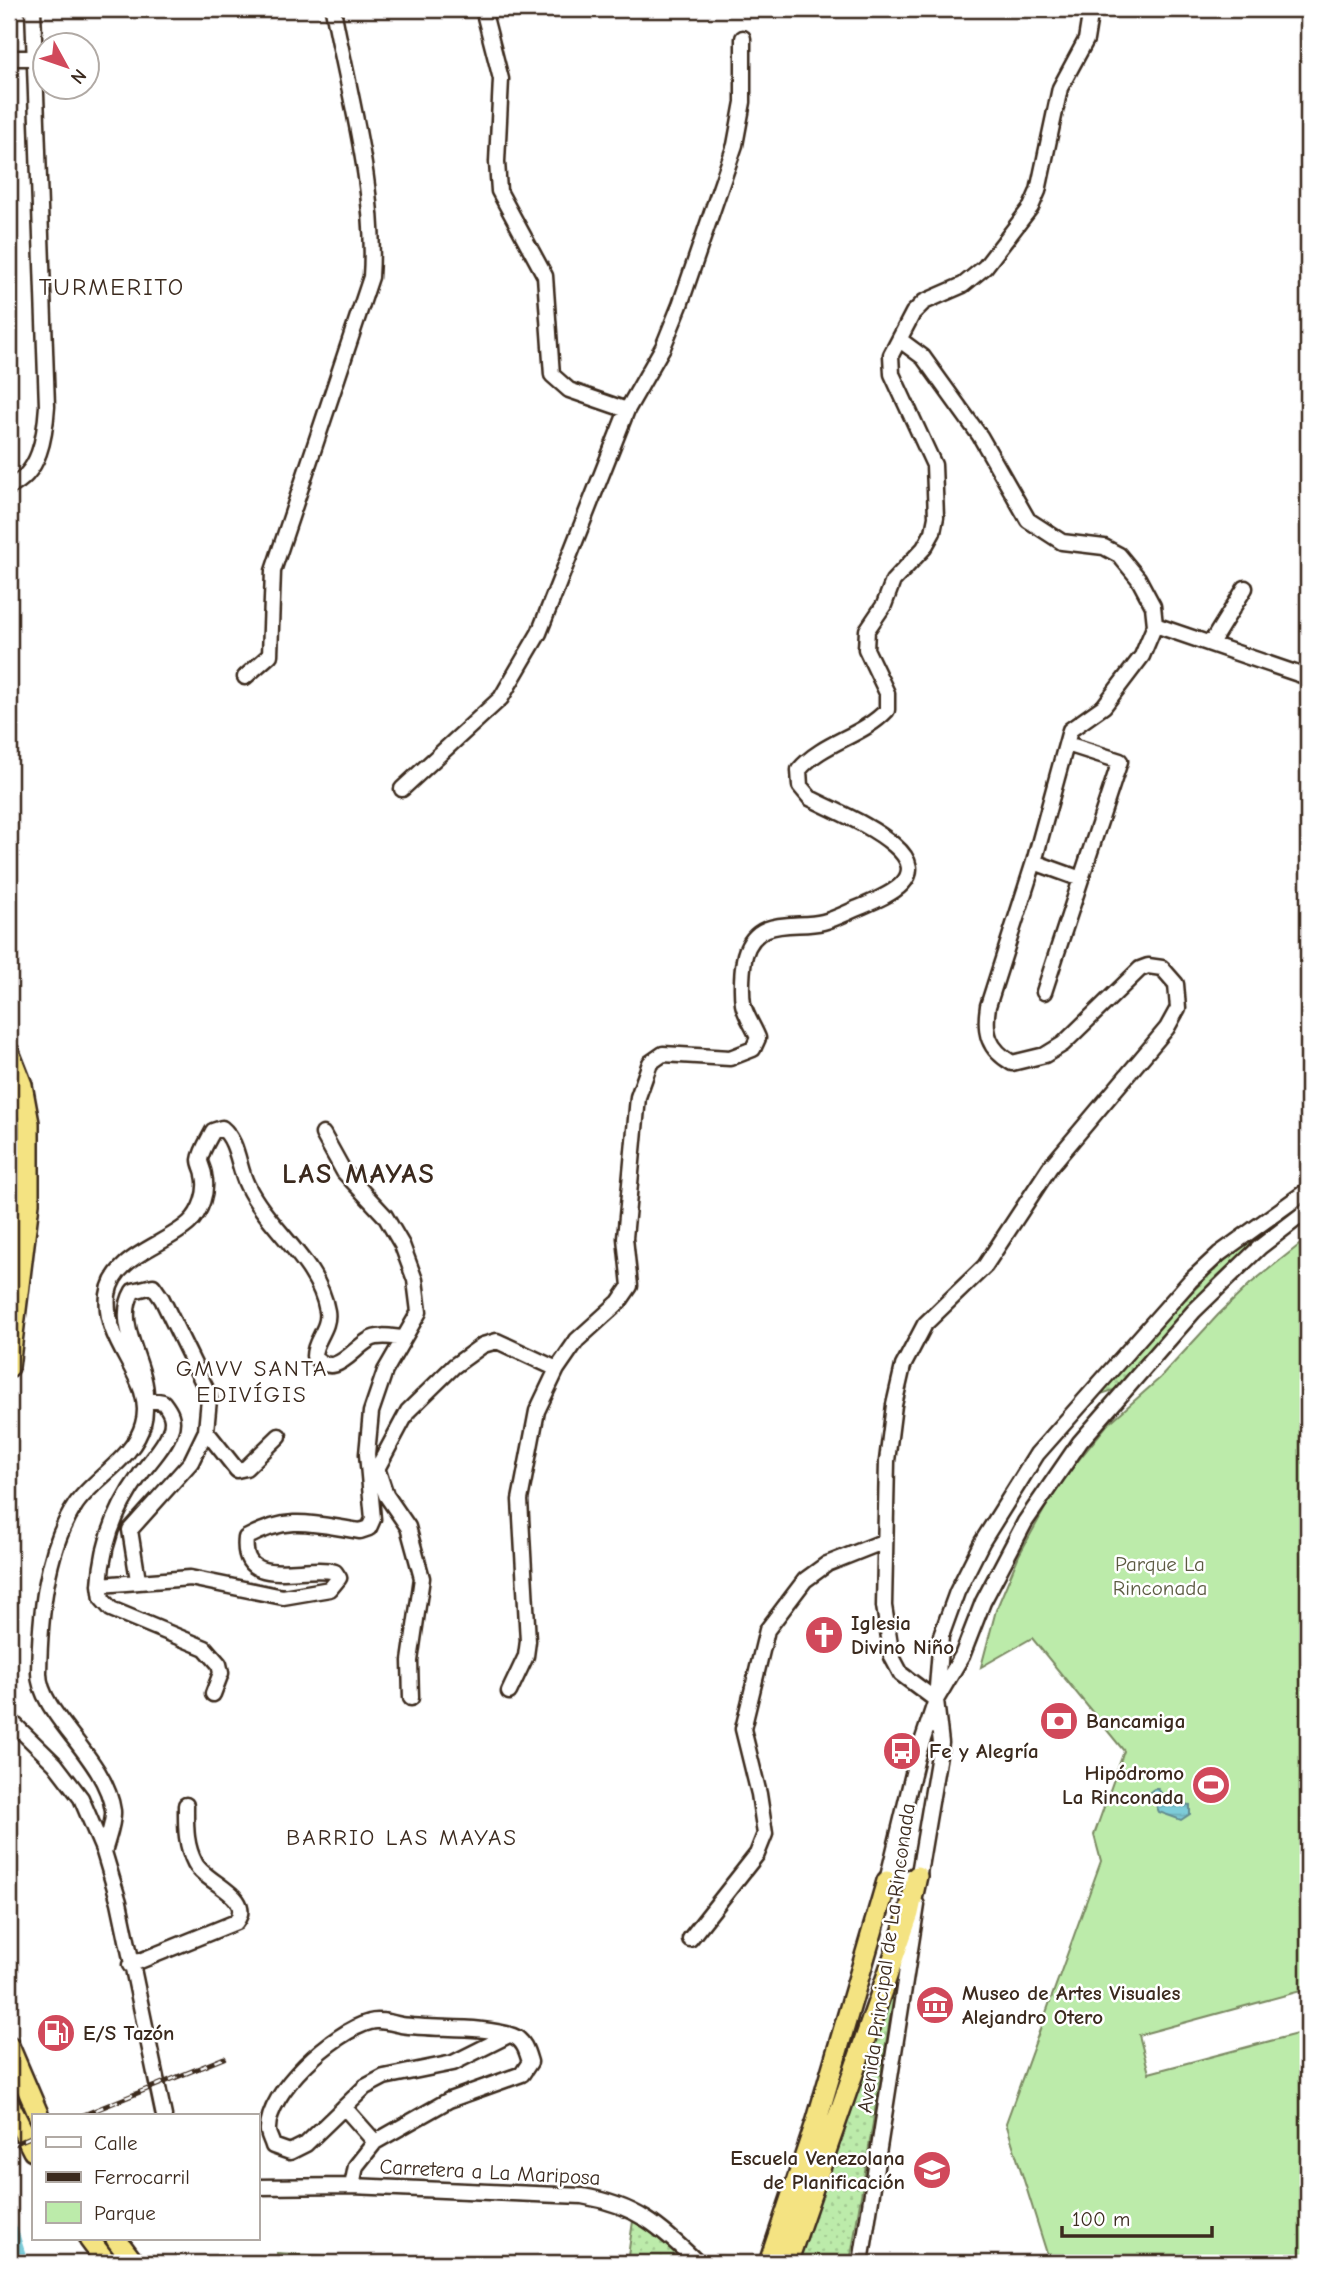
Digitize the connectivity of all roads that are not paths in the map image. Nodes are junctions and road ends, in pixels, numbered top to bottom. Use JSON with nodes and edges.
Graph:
{"nodes":[{"id":1,"x":33,"y":9,"type":"edge"},
{"id":2,"x":333,"y":9,"type":"edge"},
{"id":3,"x":483,"y":9,"type":"edge"},
{"id":4,"x":1091,"y":9,"type":"edge"},
{"id":5,"x":33,"y":32,"type":"edge"},
{"id":6,"x":743,"y":38,"type":"dead end"},
{"id":7,"x":9,"y":58,"type":"edge"},
{"id":8,"x":32,"y":58,"type":"edge"},
{"id":9,"x":36,"y":102,"type":"edge"},
{"id":10,"x":900,"y":340,"type":"junction"},
{"id":11,"x":627,"y":410,"type":"junction"},
{"id":12,"x":9,"y":487,"type":"edge"},
{"id":13,"x":1245,"y":587,"type":"dead end"},
{"id":14,"x":1155,"y":625,"type":"junction"},
{"id":15,"x":1211,"y":643,"type":"junction"},
{"id":16,"x":245,"y":677,"type":"dead end"},
{"id":17,"x":1307,"y":677,"type":"edge"},
{"id":18,"x":1067,"y":744,"type":"junction"},
{"id":19,"x":402,"y":789,"type":"dead end"},
{"id":20,"x":1034,"y":862,"type":"junction"},
{"id":21,"x":1081,"y":879,"type":"junction"},
{"id":22,"x":1044,"y":992,"type":"dead end"},
{"id":23,"x":9,"y":1052,"type":"edge"},
{"id":24,"x":323,"y":1134,"type":"dead end"},
{"id":25,"x":9,"y":1146,"type":"edge"},
{"id":26,"x":1308,"y":1190,"type":"edge"},
{"id":27,"x":1308,"y":1210,"type":"edge"},
{"id":28,"x":9,"y":1246,"type":"edge"},
{"id":29,"x":402,"y":1338,"type":"junction"},
{"id":30,"x":9,"y":1367,"type":"edge"},
{"id":31,"x":557,"y":1369,"type":"junction"},
{"id":32,"x":146,"y":1399,"type":"junction"},
{"id":33,"x":206,"y":1431,"type":"junction"},
{"id":34,"x":279,"y":1436,"type":"dead end"},
{"id":35,"x":377,"y":1468,"type":"junction"},
{"id":36,"x":370,"y":1482,"type":"junction"},
{"id":37,"x":885,"y":1541,"type":"junction"},
{"id":38,"x":138,"y":1580,"type":"junction"},
{"id":39,"x":100,"y":1585,"type":"junction"},
{"id":40,"x":509,"y":1692,"type":"dead end"},
{"id":41,"x":214,"y":1694,"type":"dead end"},
{"id":42,"x":411,"y":1698,"type":"dead end"},
{"id":43,"x":936,"y":1700,"type":"junction"},
{"id":44,"x":9,"y":1719,"type":"edge"},
{"id":45,"x":186,"y":1805,"type":"dead end"},
{"id":46,"x":104,"y":1852,"type":"junction"},
{"id":47,"x":917,"y":1876,"type":"junction"},
{"id":48,"x":887,"y":1881,"type":"junction"},
{"id":49,"x":690,"y":1939,"type":"dead end"},
{"id":50,"x":130,"y":1965,"type":"junction"},
{"id":51,"x":507,"y":2036,"type":"junction"},
{"id":52,"x":9,"y":2046,"type":"edge"},
{"id":53,"x":9,"y":2104,"type":"edge"},
{"id":54,"x":344,"y":2107,"type":"junction"},
{"id":55,"x":38,"y":2114,"type":"edge"},
{"id":56,"x":164,"y":2114,"type":"edge"},
{"id":57,"x":375,"y":2142,"type":"junction"},
{"id":58,"x":32,"y":2149,"type":"edge"},
{"id":59,"x":352,"y":2186,"type":"junction"},
{"id":60,"x":259,"y":2187,"type":"edge"},
{"id":61,"x":90,"y":2240,"type":"edge"},
{"id":62,"x":117,"y":2240,"type":"edge"},
{"id":63,"x":107,"y":2263,"type":"edge"},
{"id":64,"x":134,"y":2263,"type":"edge"},
{"id":65,"x":698,"y":2263,"type":"edge"},
{"id":66,"x":769,"y":2263,"type":"edge"},
{"id":67,"x":786,"y":2263,"type":"edge"},
{"id":68,"x":861,"y":2263,"type":"edge"}],
"edges":[{"from":1,"to":5,"type":"street"},
{"from":2,"to":16,"type":"street"},
{"from":3,"to":11,"type":"street"},
{"from":4,"to":10,"type":"street"},
{"from":6,"to":11,"type":"street"},
{"from":7,"to":8,"type":"street"},
{"from":9,"to":12,"type":"street"},
{"from":10,"to":14,"type":"street"},
{"from":10,"to":31,"type":"street"},
{"from":11,"to":19,"type":"street"},
{"from":13,"to":15,"type":"street"},
{"from":14,"to":15,"type":"street"},
{"from":14,"to":18,"type":"street"},
{"from":15,"to":17,"type":"street"},
{"from":18,"to":20,"type":"street"},
{"from":18,"to":21,"type":"street"},
{"from":20,"to":21,"type":"street"},
{"from":20,"to":37,"type":"street"},
{"from":21,"to":22,"type":"street"},
{"from":23,"to":30,"type":"highway"},
{"from":24,"to":29,"type":"street"},
{"from":25,"to":28,"type":"highway"},
{"from":26,"to":43,"type":"street","name":"Avenida Principal de La Rinconada"},
{"from":27,"to":43,"type":"street","name":"Avenida Principal de La Rinconada"},
{"from":29,"to":32,"type":"street"},
{"from":29,"to":36,"type":"street"},
{"from":31,"to":35,"type":"street"},
{"from":31,"to":40,"type":"street"},
{"from":32,"to":33,"type":"street"},
{"from":32,"to":39,"type":"street"},
{"from":32,"to":46,"type":"street"},
{"from":33,"to":34,"type":"street"},
{"from":33,"to":38,"type":"street"},
{"from":35,"to":36,"type":"street"},
{"from":35,"to":42,"type":"street"},
{"from":36,"to":38,"type":"street"},
{"from":37,"to":43,"type":"street"},
{"from":37,"to":49,"type":"street"},
{"from":38,"to":39,"type":"street"},
{"from":39,"to":41,"type":"street"},
{"from":43,"to":47,"type":"street","name":"Avenida Principal de La Rinconada"},
{"from":43,"to":48,"type":"street","name":"Avenida Principal de La Rinconada"},
{"from":44,"to":46,"type":"street"},
{"from":45,"to":50,"type":"street"},
{"from":46,"to":50,"type":"street"},
{"from":47,"to":48,"type":"street"},
{"from":47,"to":67,"type":"highway"},
{"from":47,"to":68,"type":"street","name":"Avenida Principal de La Rinconada"},
{"from":48,"to":66,"type":"highway"},
{"from":50,"to":56,"type":"street"},
{"from":51,"to":54,"type":"street"},
{"from":51,"to":54,"type":"street"},
{"from":51,"to":57,"type":"street"},
{"from":52,"to":55,"type":"highway"},
{"from":53,"to":58,"type":"highway"},
{"from":54,"to":57,"type":"street"},
{"from":57,"to":59,"type":"street"},
{"from":59,"to":60,"type":"street","name":"Carretera a La Mariposa"},
{"from":59,"to":65,"type":"street","name":"Carretera a La Mariposa"},
{"from":61,"to":63,"type":"highway"},
{"from":62,"to":64,"type":"highway"}]}
